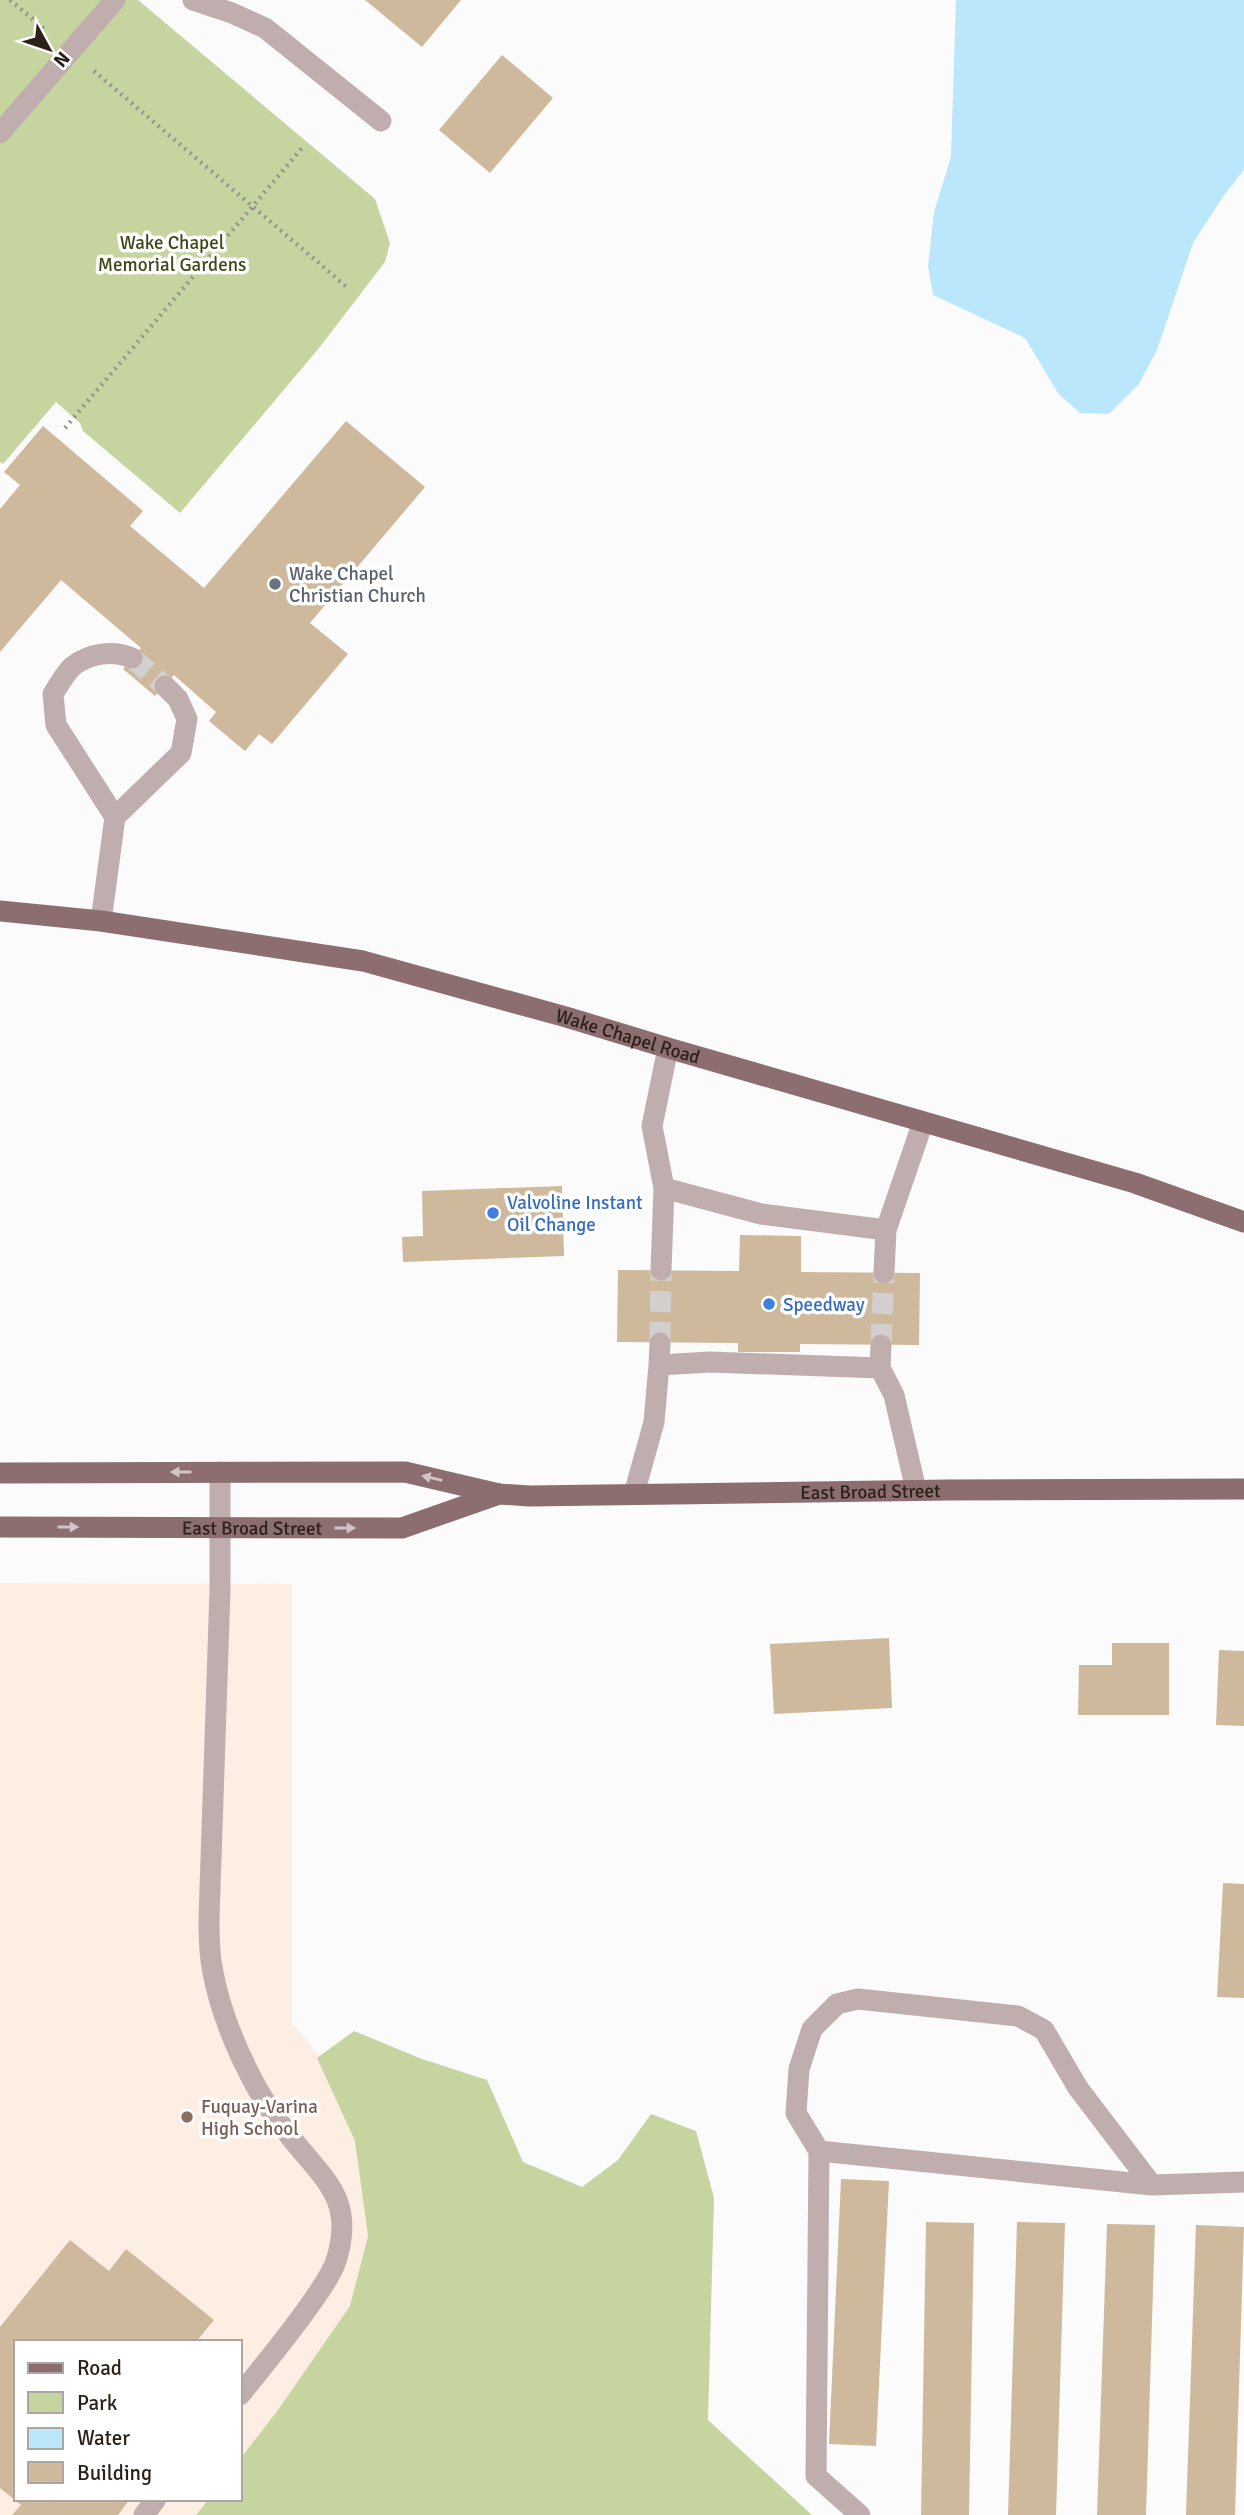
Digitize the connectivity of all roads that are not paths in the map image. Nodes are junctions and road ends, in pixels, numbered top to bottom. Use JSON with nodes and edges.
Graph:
{"nodes":[{"id":1,"x":114,"y":0,"type":"edge"},
{"id":2,"x":192,"y":0,"type":"edge"},
{"id":3,"x":381,"y":121,"type":"dead end"},
{"id":4,"x":0,"y":133,"type":"edge"},
{"id":5,"x":132,"y":658,"type":"tunnel mouth"},
{"id":6,"x":165,"y":686,"type":"tunnel mouth"},
{"id":7,"x":115,"y":817,"type":"junction"},
{"id":8,"x":0,"y":911,"type":"edge"},
{"id":9,"x":101,"y":921,"type":"junction"},
{"id":10,"x":668,"y":1048,"type":"junction"},
{"id":11,"x":923,"y":1122,"type":"junction"},
{"id":12,"x":664,"y":1188,"type":"junction"},
{"id":13,"x":1244,"y":1222,"type":"edge"},
{"id":14,"x":886,"y":1230,"type":"junction"},
{"id":15,"x":661,"y":1270,"type":"tunnel mouth"},
{"id":16,"x":884,"y":1273,"type":"tunnel mouth"},
{"id":17,"x":660,"y":1343,"type":"tunnel mouth"},
{"id":18,"x":881,"y":1345,"type":"tunnel mouth"},
{"id":19,"x":659,"y":1365,"type":"junction"},
{"id":20,"x":880,"y":1368,"type":"junction"},
{"id":21,"x":219,"y":1472,"type":"junction"},
{"id":22,"x":0,"y":1473,"type":"edge"},
{"id":23,"x":1244,"y":1489,"type":"edge"},
{"id":24,"x":916,"y":1490,"type":"junction"},
{"id":25,"x":499,"y":1494,"type":"junction"},
{"id":26,"x":634,"y":1494,"type":"junction"},
{"id":27,"x":0,"y":1527,"type":"edge"},
{"id":28,"x":221,"y":1527,"type":"junction"},
{"id":29,"x":819,"y":2151,"type":"junction"},
{"id":30,"x":1244,"y":2182,"type":"edge"},
{"id":31,"x":1152,"y":2185,"type":"junction"},
{"id":32,"x":242,"y":2392,"type":"edge"},
{"id":33,"x":860,"y":2515,"type":"edge"}],
"edges":[{"from":1,"to":4,"type":"lane"},
{"from":2,"to":3,"type":"lane"},
{"from":5,"to":7,"type":"lane"},
{"from":6,"to":7,"type":"lane"},
{"from":7,"to":9,"type":"lane"},
{"from":8,"to":9,"type":"main road","name":"Wake Chapel Road"},
{"from":9,"to":10,"type":"main road","name":"Wake Chapel Road"},
{"from":10,"to":11,"type":"main road","name":"Wake Chapel Road"},
{"from":10,"to":12,"type":"lane"},
{"from":11,"to":13,"type":"main road","name":"Wake Chapel Road"},
{"from":11,"to":14,"type":"lane"},
{"from":12,"to":14,"type":"lane"},
{"from":12,"to":15,"type":"lane"},
{"from":14,"to":16,"type":"lane"},
{"from":17,"to":19,"type":"lane"},
{"from":18,"to":20,"type":"lane"},
{"from":19,"to":20,"type":"lane"},
{"from":19,"to":26,"type":"lane"},
{"from":20,"to":24,"type":"lane"},
{"from":21,"to":22,"type":"main road","name":"East Broad Street","one_way":true},
{"from":25,"to":21,"type":"main road","name":"East Broad Street","one_way":true},
{"from":21,"to":28,"type":"lane"},
{"from":23,"to":24,"type":"main road","name":"East Broad Street"},
{"from":24,"to":26,"type":"main road","name":"East Broad Street"},
{"from":25,"to":26,"type":"main road","name":"East Broad Street"},
{"from":28,"to":25,"type":"main road","name":"East Broad Street","one_way":true},
{"from":27,"to":28,"type":"main road","name":"East Broad Street","one_way":true},
{"from":28,"to":32,"type":"lane"},
{"from":29,"to":31,"type":"lane"},
{"from":29,"to":31,"type":"lane"},
{"from":29,"to":33,"type":"lane"},
{"from":30,"to":31,"type":"lane"}]}
